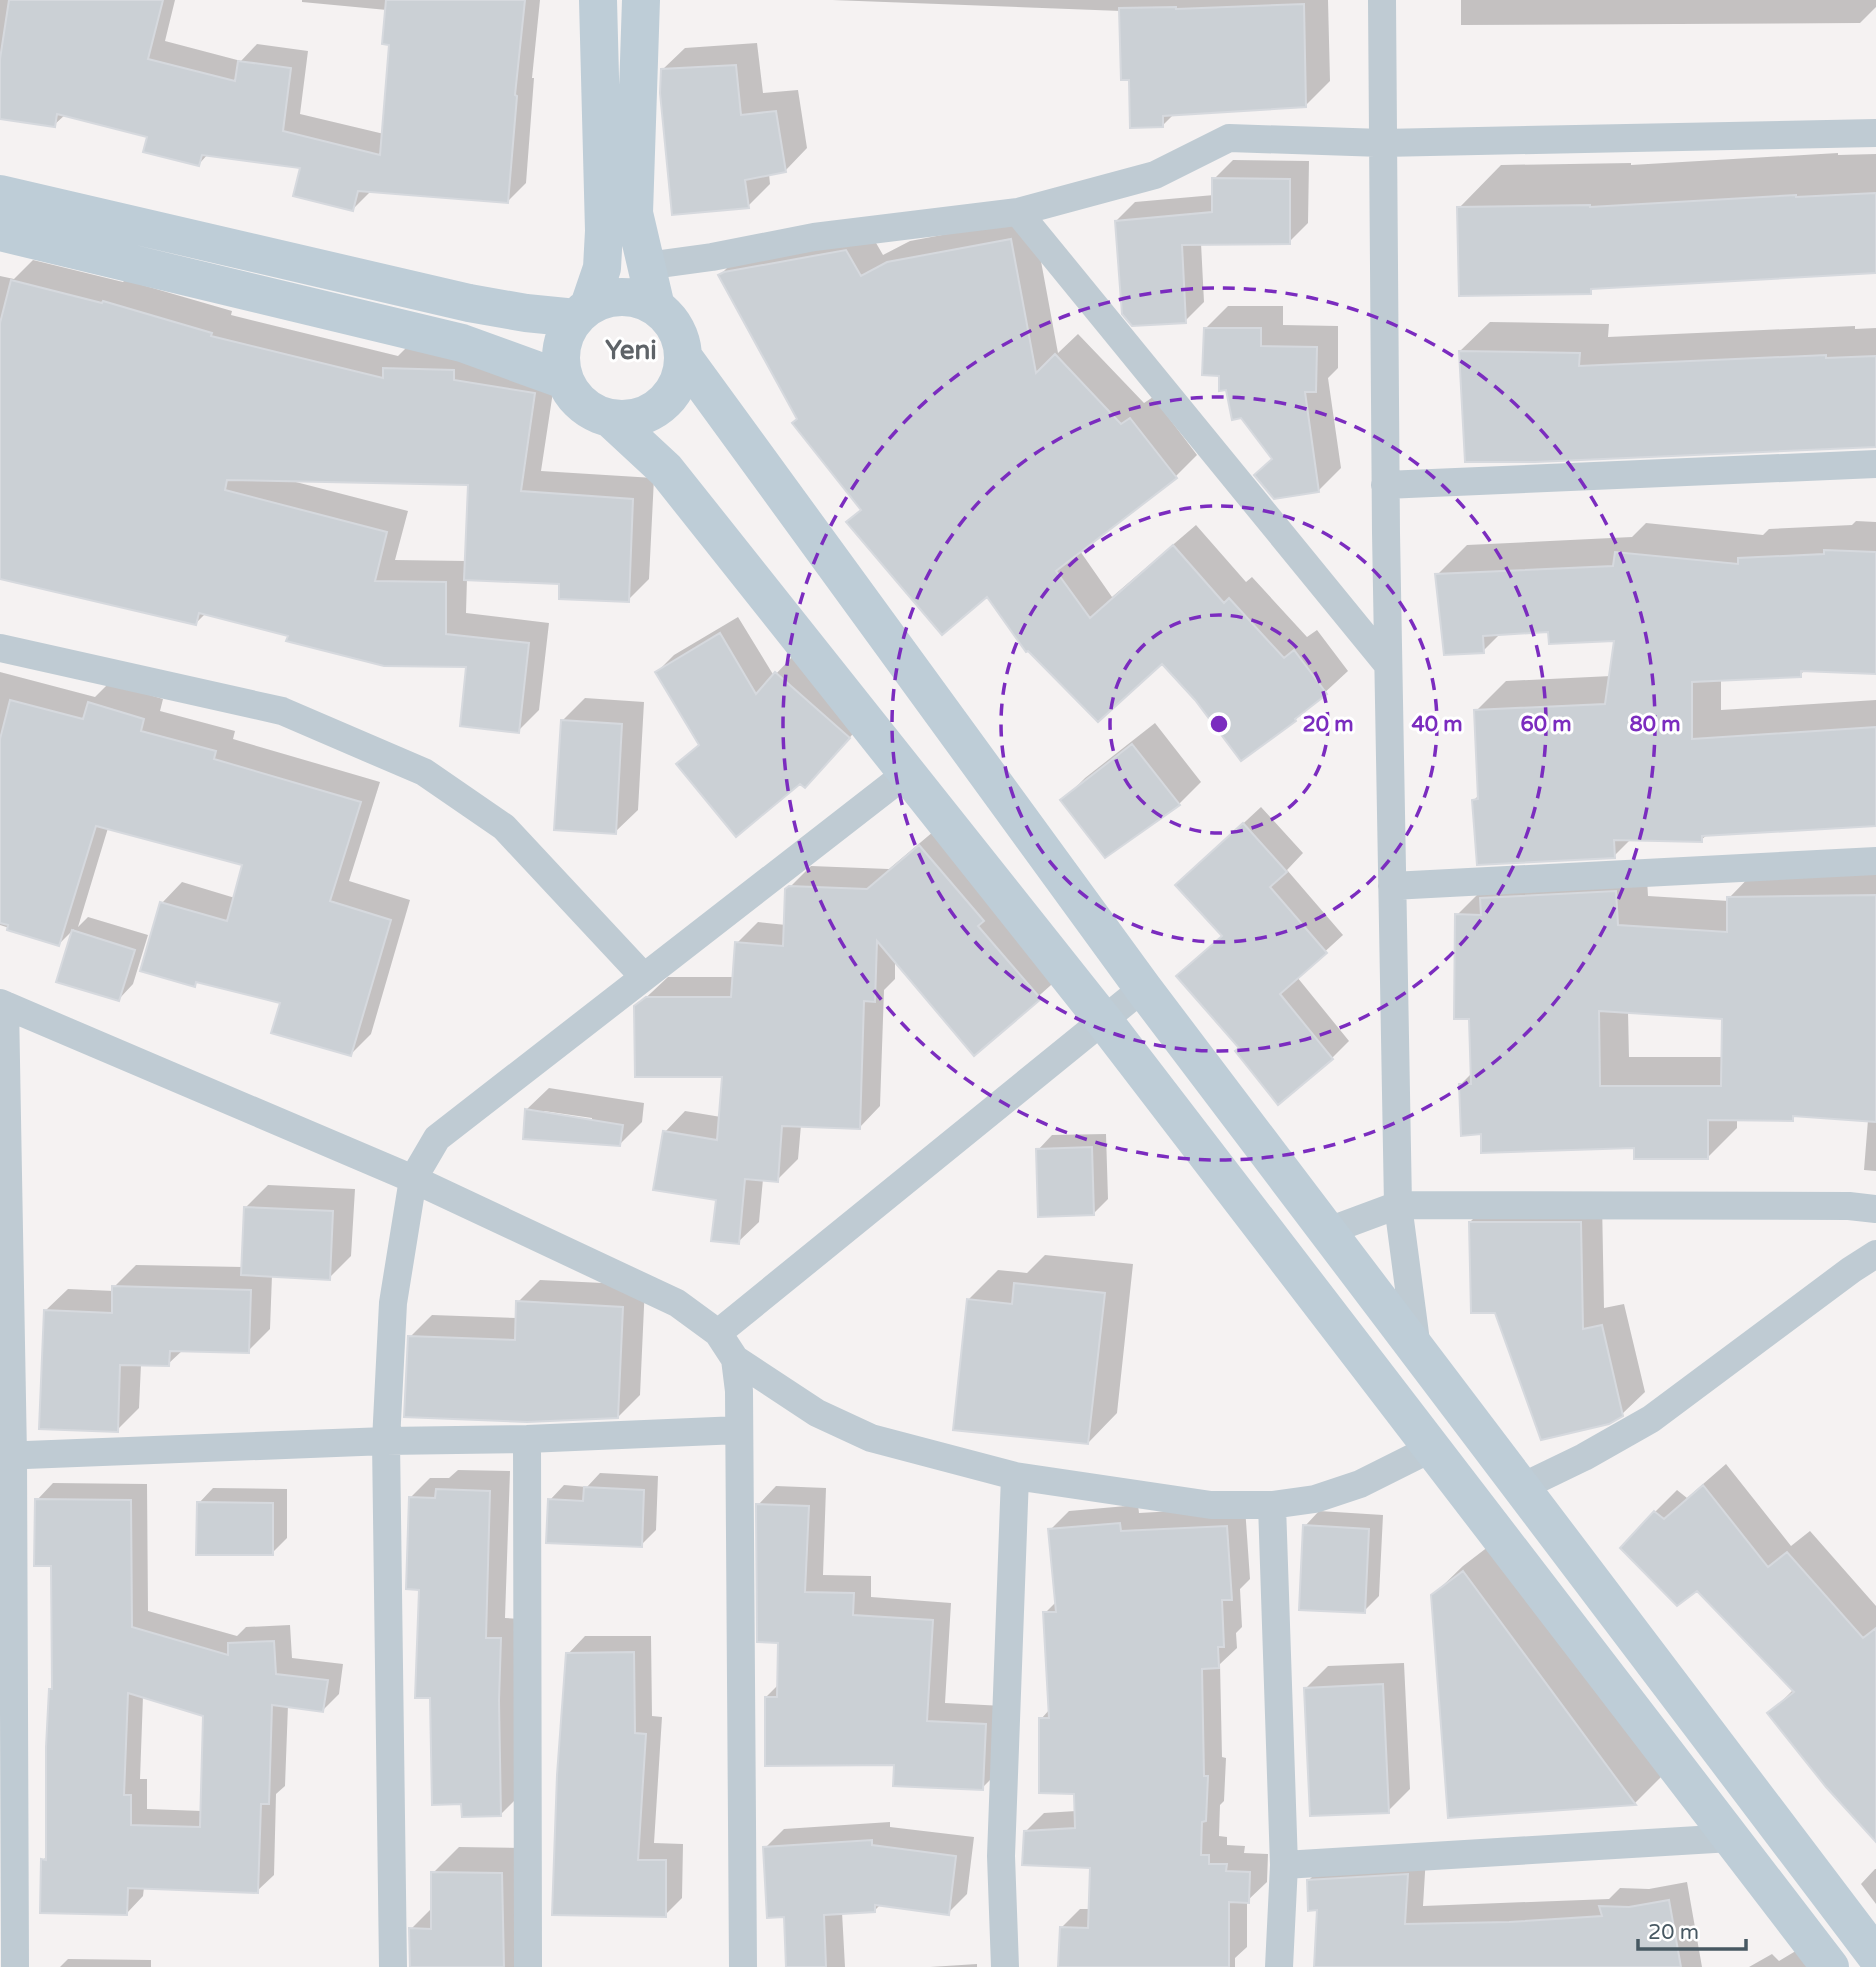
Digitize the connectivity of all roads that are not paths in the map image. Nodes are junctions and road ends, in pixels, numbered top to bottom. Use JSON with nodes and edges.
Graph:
{"nodes":[{"id":1,"x":598,"y":0,"type":"edge"},
{"id":2,"x":641,"y":0,"type":"edge"},
{"id":3,"x":1382,"y":0,"type":"edge"},
{"id":4,"x":1876,"y":133,"type":"edge"},
{"id":5,"x":1382,"y":143,"type":"junction"},
{"id":6,"x":0,"y":194,"type":"edge"},
{"id":7,"x":1018,"y":212,"type":"junction"},
{"id":8,"x":0,"y":232,"type":"edge"},
{"id":9,"x":646,"y":266,"type":"junction"},
{"id":10,"x":656,"y":307,"type":"junction"},
{"id":11,"x":582,"y":312,"type":"junction"},
{"id":12,"x":684,"y":358,"type":"junction"},
{"id":13,"x":564,"y":380,"type":"junction"},
{"id":14,"x":611,"y":419,"type":"junction"},
{"id":15,"x":1876,"y":464,"type":"edge"},
{"id":16,"x":1385,"y":485,"type":"junction"},
{"id":17,"x":0,"y":648,"type":"edge"},
{"id":18,"x":1388,"y":665,"type":"junction"},
{"id":19,"x":907,"y":773,"type":"junction"},
{"id":20,"x":1876,"y":861,"type":"edge"},
{"id":21,"x":1392,"y":887,"type":"junction"},
{"id":22,"x":644,"y":977,"type":"junction"},
{"id":23,"x":1143,"y":988,"type":"junction"},
{"id":24,"x":3,"y":1004,"type":"edge"},
{"id":25,"x":1104,"y":1021,"type":"junction"},
{"id":26,"x":412,"y":1180,"type":"junction"},
{"id":27,"x":1398,"y":1205,"type":"junction"},
{"id":28,"x":1876,"y":1209,"type":"edge"},
{"id":29,"x":1328,"y":1231,"type":"junction"},
{"id":30,"x":1876,"y":1254,"type":"edge"},
{"id":31,"x":718,"y":1333,"type":"junction"},
{"id":32,"x":1417,"y":1349,"type":"junction"},
{"id":33,"x":735,"y":1359,"type":"junction"},
{"id":34,"x":739,"y":1430,"type":"junction"},
{"id":35,"x":527,"y":1439,"type":"junction"},
{"id":36,"x":386,"y":1441,"type":"junction"},
{"id":37,"x":1432,"y":1448,"type":"junction"},
{"id":38,"x":6,"y":1456,"type":"edge"},
{"id":39,"x":1015,"y":1476,"type":"junction"},
{"id":40,"x":1521,"y":1488,"type":"junction"},
{"id":41,"x":1272,"y":1505,"type":"junction"},
{"id":42,"x":1731,"y":1839,"type":"junction"},
{"id":43,"x":1284,"y":1865,"type":"junction"},
{"id":44,"x":1876,"y":1955,"type":"edge"},
{"id":45,"x":15,"y":1967,"type":"edge"},
{"id":46,"x":393,"y":1967,"type":"edge"},
{"id":47,"x":528,"y":1967,"type":"edge"},
{"id":48,"x":743,"y":1967,"type":"edge"},
{"id":49,"x":1005,"y":1967,"type":"edge"},
{"id":50,"x":1279,"y":1967,"type":"edge"},
{"id":51,"x":1830,"y":1967,"type":"edge"}],
"edges":[{"from":1,"to":11,"type":"street"},
{"from":2,"to":9,"type":"street"},
{"from":3,"to":5,"type":"street"},
{"from":4,"to":5,"type":"street"},
{"from":5,"to":7,"type":"street"},
{"from":5,"to":16,"type":"street"},
{"from":6,"to":11,"type":"street"},
{"from":7,"to":9,"type":"street"},
{"from":7,"to":18,"type":"street"},
{"from":8,"to":13,"type":"street"},
{"from":9,"to":10,"type":"street"},
{"from":10,"to":11,"type":"street"},
{"from":10,"to":12,"type":"street"},
{"from":11,"to":13,"type":"street"},
{"from":12,"to":14,"type":"street"},
{"from":12,"to":23,"type":"street"},
{"from":13,"to":14,"type":"street"},
{"from":14,"to":19,"type":"street"},
{"from":15,"to":16,"type":"street"},
{"from":16,"to":18,"type":"street"},
{"from":17,"to":22,"type":"street"},
{"from":18,"to":21,"type":"street"},
{"from":19,"to":22,"type":"street"},
{"from":19,"to":25,"type":"street"},
{"from":20,"to":21,"type":"street"},
{"from":21,"to":27,"type":"street"},
{"from":22,"to":26,"type":"street"},
{"from":23,"to":25,"type":"street"},
{"from":23,"to":29,"type":"street"},
{"from":24,"to":26,"type":"street"},
{"from":24,"to":38,"type":"street"},
{"from":25,"to":31,"type":"street"},
{"from":25,"to":37,"type":"street"},
{"from":26,"to":31,"type":"street"},
{"from":26,"to":36,"type":"street"},
{"from":27,"to":28,"type":"street"},
{"from":27,"to":29,"type":"street"},
{"from":27,"to":32,"type":"street"},
{"from":29,"to":32,"type":"street"},
{"from":30,"to":40,"type":"street"},
{"from":31,"to":33,"type":"street"},
{"from":32,"to":40,"type":"street"},
{"from":33,"to":34,"type":"street"},
{"from":33,"to":39,"type":"street"},
{"from":34,"to":35,"type":"street"},
{"from":34,"to":48,"type":"street"},
{"from":35,"to":36,"type":"street"},
{"from":35,"to":47,"type":"street"},
{"from":36,"to":38,"type":"street"},
{"from":36,"to":46,"type":"street"},
{"from":37,"to":41,"type":"street"},
{"from":37,"to":42,"type":"street"},
{"from":38,"to":45,"type":"street"},
{"from":39,"to":41,"type":"street"},
{"from":39,"to":49,"type":"street"},
{"from":40,"to":44,"type":"street"},
{"from":41,"to":43,"type":"street"},
{"from":42,"to":43,"type":"street"},
{"from":42,"to":51,"type":"street"},
{"from":43,"to":50,"type":"street"}]}
